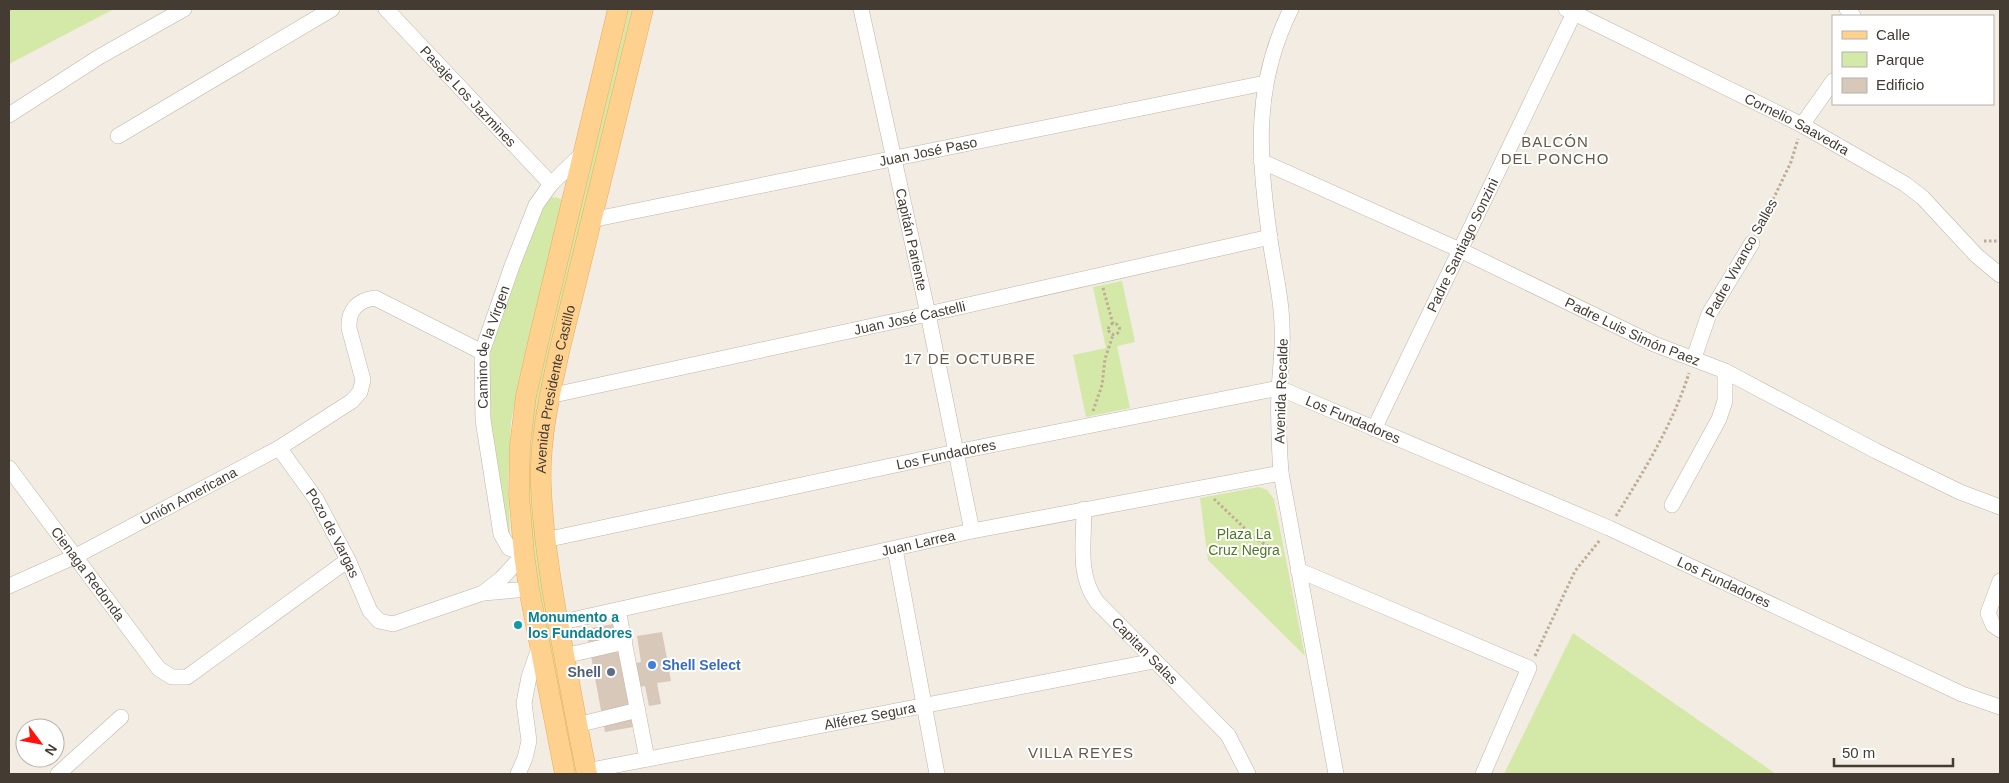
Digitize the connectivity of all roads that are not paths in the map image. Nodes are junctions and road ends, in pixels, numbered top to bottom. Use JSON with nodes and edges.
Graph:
{"nodes":[{"id":1,"x":184,"y":9,"type":"edge"},
{"id":2,"x":332,"y":9,"type":"edge"},
{"id":3,"x":386,"y":9,"type":"edge"},
{"id":4,"x":618,"y":9,"type":"edge"},
{"id":5,"x":643,"y":9,"type":"edge"},
{"id":6,"x":861,"y":9,"type":"edge"},
{"id":7,"x":1291,"y":9,"type":"edge"},
{"id":8,"x":1572,"y":10,"type":"edge"},
{"id":9,"x":1832,"y":82,"type":"edge"},
{"id":10,"x":1265,"y":83,"type":"junction"},
{"id":11,"x":9,"y":115,"type":"edge"},
{"id":12,"x":1802,"y":125,"type":"junction"},
{"id":13,"x":118,"y":136,"type":"dead end"},
{"id":14,"x":584,"y":152,"type":"junction"},
{"id":15,"x":894,"y":158,"type":"junction"},
{"id":16,"x":1262,"y":161,"type":"junction"},
{"id":17,"x":551,"y":184,"type":"junction"},
{"id":18,"x":592,"y":220,"type":"junction"},
{"id":19,"x":1270,"y":237,"type":"junction"},
{"id":20,"x":1752,"y":243,"type":"road end"},
{"id":21,"x":1460,"y":250,"type":"junction"},
{"id":22,"x":2000,"y":275,"type":"edge"},
{"id":23,"x":928,"y":314,"type":"junction"},
{"id":24,"x":482,"y":352,"type":"junction"},
{"id":25,"x":1694,"y":358,"type":"junction"},
{"id":26,"x":1725,"y":371,"type":"junction"},
{"id":27,"x":1279,"y":388,"type":"junction"},
{"id":28,"x":549,"y":396,"type":"junction"},
{"id":29,"x":1374,"y":429,"type":"junction"},
{"id":30,"x":279,"y":448,"type":"junction"},
{"id":31,"x":956,"y":452,"type":"junction"},
{"id":32,"x":9,"y":468,"type":"edge"},
{"id":33,"x":1281,"y":473,"type":"junction"},
{"id":34,"x":1672,"y":505,"type":"dead end"},
{"id":35,"x":2000,"y":507,"type":"edge"},
{"id":36,"x":1084,"y":510,"type":"junction"},
{"id":37,"x":972,"y":531,"type":"junction"},
{"id":38,"x":545,"y":540,"type":"junction"},
{"id":39,"x":895,"y":549,"type":"junction"},
{"id":40,"x":524,"y":554,"type":"junction"},
{"id":41,"x":76,"y":556,"type":"junction"},
{"id":42,"x":348,"y":560,"type":"junction"},
{"id":43,"x":1298,"y":570,"type":"junction"},
{"id":44,"x":2000,"y":581,"type":"edge"},
{"id":45,"x":9,"y":586,"type":"edge"},
{"id":46,"x":530,"y":588,"type":"junction"},
{"id":47,"x":483,"y":593,"type":"junction"},
{"id":48,"x":618,"y":610,"type":"junction"},
{"id":49,"x":558,"y":623,"type":"junction"},
{"id":50,"x":2000,"y":630,"type":"edge"},
{"id":51,"x":624,"y":642,"type":"junction"},
{"id":52,"x":540,"y":645,"type":"junction"},
{"id":53,"x":564,"y":656,"type":"junction"},
{"id":54,"x":1154,"y":661,"type":"junction"},
{"id":55,"x":923,"y":705,"type":"junction"},
{"id":56,"x":2000,"y":708,"type":"edge"},
{"id":57,"x":638,"y":710,"type":"junction"},
{"id":58,"x":121,"y":717,"type":"dead end"},
{"id":59,"x":577,"y":726,"type":"junction"},
{"id":60,"x":647,"y":759,"type":"junction"},
{"id":61,"x":586,"y":773,"type":"edge"},
{"id":62,"x":58,"y":774,"type":"edge"},
{"id":63,"x":518,"y":774,"type":"edge"},
{"id":64,"x":565,"y":774,"type":"edge"},
{"id":65,"x":937,"y":774,"type":"edge"},
{"id":66,"x":1248,"y":774,"type":"edge"},
{"id":67,"x":1336,"y":774,"type":"edge"},
{"id":68,"x":1483,"y":774,"type":"edge"}],
"edges":[{"from":1,"to":11,"type":"street"},
{"from":2,"to":13,"type":"street"},
{"from":3,"to":17,"type":"street","name":"Pasaje Los Jazmines"},
{"from":4,"to":14,"type":"main road","name":"Avenida Presidente Castillo"},
{"from":5,"to":18,"type":"main road","name":"Avenida Presidente Castillo"},
{"from":6,"to":15,"type":"street","name":"Capitán Pariente"},
{"from":7,"to":10,"type":"street","name":"Avenida Recalde"},
{"from":8,"to":12,"type":"street","name":"Cornelio Saavedra"},
{"from":8,"to":21,"type":"street","name":"Padre Santiago Sonzini"},
{"from":9,"to":12,"type":"street"},
{"from":10,"to":15,"type":"street","name":"Juan José Paso"},
{"from":10,"to":16,"type":"street","name":"Avenida Recalde"},
{"from":12,"to":22,"type":"street","name":"Cornelio Saavedra"},
{"from":14,"to":17,"type":"street","name":"Camino de la Virgen"},
{"from":14,"to":40,"type":"main road","name":"Avenida Presidente Castillo"},
{"from":15,"to":18,"type":"street","name":"Juan José Paso"},
{"from":15,"to":23,"type":"street","name":"Capitán Pariente"},
{"from":16,"to":19,"type":"street","name":"Avenida Recalde"},
{"from":16,"to":21,"type":"street","name":"Padre Luis Simón Paez"},
{"from":17,"to":24,"type":"street","name":"Camino de la Virgen"},
{"from":18,"to":28,"type":"main road","name":"Avenida Presidente Castillo"},
{"from":19,"to":23,"type":"street","name":"Juan José Castelli"},
{"from":19,"to":27,"type":"street","name":"Avenida Recalde"},
{"from":20,"to":25,"type":"street","name":"Padre Vivanco Salles"},
{"from":21,"to":25,"type":"street","name":"Padre Luis Simón Paez"},
{"from":21,"to":29,"type":"street","name":"Padre Santiago Sonzini"},
{"from":23,"to":28,"type":"street","name":"Juan José Castelli"},
{"from":23,"to":31,"type":"street","name":"Capitán Pariente"},
{"from":24,"to":30,"type":"street","name":"Unión Americana"},
{"from":24,"to":40,"type":"street","name":"Camino de la Virgen"},
{"from":25,"to":26,"type":"street","name":"Padre Luis Simón Paez"},
{"from":26,"to":34,"type":"street"},
{"from":26,"to":35,"type":"street","name":"Padre Luis Simón Paez"},
{"from":27,"to":29,"type":"street","name":"Los Fundadores"},
{"from":27,"to":31,"type":"street","name":"Los Fundadores"},
{"from":27,"to":33,"type":"street","name":"Avenida Recalde"},
{"from":28,"to":38,"type":"main road","name":"Avenida Presidente Castillo"},
{"from":29,"to":56,"type":"street","name":"Los Fundadores"},
{"from":30,"to":41,"type":"street","name":"Unión Americana"},
{"from":30,"to":42,"type":"street","name":"Pozo de Vargas"},
{"from":31,"to":37,"type":"street","name":"Capitán Pariente"},
{"from":31,"to":38,"type":"street","name":"Los Fundadores"},
{"from":32,"to":41,"type":"street","name":"Cienaga Redonda"},
{"from":33,"to":36,"type":"street","name":"Juan Larrea"},
{"from":33,"to":43,"type":"street","name":"Avenida Recalde"},
{"from":36,"to":37,"type":"street","name":"Juan Larrea"},
{"from":36,"to":54,"type":"street","name":"Capitan Salas"},
{"from":37,"to":39,"type":"street","name":"Juan Larrea"},
{"from":38,"to":49,"type":"main road","name":"Avenida Presidente Castillo"},
{"from":39,"to":48,"type":"street","name":"Juan Larrea"},
{"from":39,"to":55,"type":"street"},
{"from":40,"to":46,"type":"main road","name":"Avenida Presidente Castillo"},
{"from":40,"to":47,"type":"street"},
{"from":41,"to":42,"type":"street","name":"Cienaga Redonda"},
{"from":41,"to":45,"type":"street","name":"Unión Americana"},
{"from":42,"to":47,"type":"street","name":"Pozo de Vargas"},
{"from":43,"to":67,"type":"street","name":"Avenida Recalde"},
{"from":43,"to":68,"type":"street"},
{"from":44,"to":50,"type":"street"},
{"from":46,"to":47,"type":"street"},
{"from":46,"to":52,"type":"main road","name":"Avenida Presidente Castillo"},
{"from":48,"to":49,"type":"street","name":"Juan Larrea"},
{"from":48,"to":51,"type":"street"},
{"from":49,"to":53,"type":"main road","name":"Avenida Presidente Castillo"},
{"from":51,"to":53,"type":"street"},
{"from":51,"to":57,"type":"street"},
{"from":52,"to":63,"type":"street"},
{"from":52,"to":64,"type":"main road","name":"Avenida Presidente Castillo"},
{"from":53,"to":59,"type":"main road","name":"Avenida Presidente Castillo"},
{"from":54,"to":55,"type":"street","name":"Alférez Segura"},
{"from":54,"to":66,"type":"street","name":"Capitan Salas"},
{"from":55,"to":60,"type":"street","name":"Alférez Segura"},
{"from":55,"to":65,"type":"street"},
{"from":57,"to":59,"type":"street"},
{"from":57,"to":60,"type":"street"},
{"from":58,"to":62,"type":"street"},
{"from":59,"to":61,"type":"main road","name":"Avenida Presidente Castillo"},
{"from":60,"to":61,"type":"street","name":"Alférez Segura"}]}
